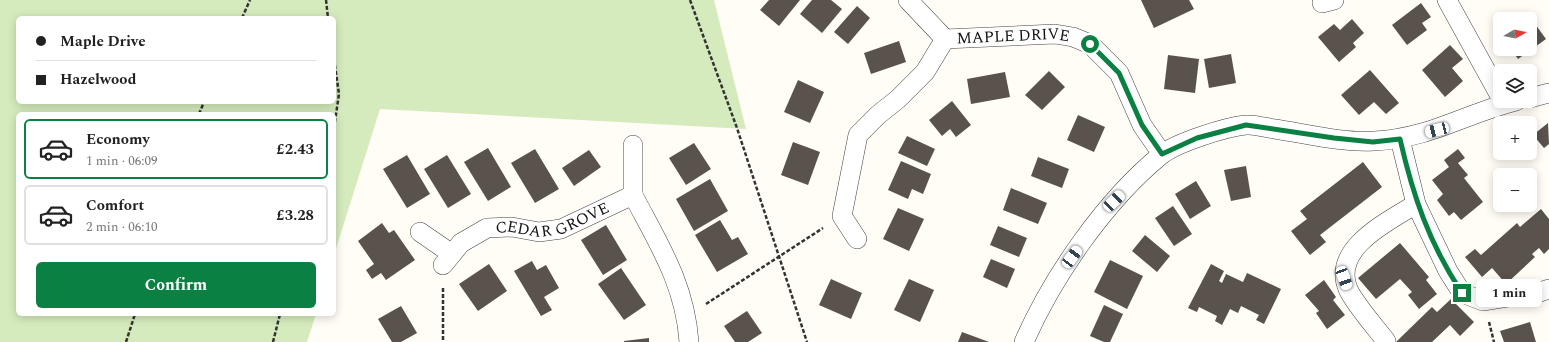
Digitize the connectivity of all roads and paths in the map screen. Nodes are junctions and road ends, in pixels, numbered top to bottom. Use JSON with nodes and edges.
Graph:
{"nodes":[{"id":1,"x":250,"y":0,"type":"edge"},
{"id":2,"x":326,"y":0,"type":"edge"},
{"id":3,"x":690,"y":0,"type":"edge"},
{"id":4,"x":908,"y":0,"type":"edge"},
{"id":5,"x":1447,"y":0,"type":"edge"},
{"id":6,"x":243,"y":16,"type":"edge"},
{"id":7,"x":328,"y":16,"type":"edge"},
{"id":8,"x":945,"y":39,"type":"junction"},
{"id":9,"x":336,"y":73,"type":"edge"},
{"id":10,"x":1493,"y":78,"type":"edge"},
{"id":11,"x":1549,"y":93,"type":"edge"},
{"id":12,"x":1537,"y":96,"type":"edge"},
{"id":13,"x":1493,"y":106,"type":"edge"},
{"id":14,"x":336,"y":114,"type":"edge"},
{"id":15,"x":1400,"y":139,"type":"junction"},
{"id":16,"x":633,"y":145,"type":"dead end"},
{"id":17,"x":1162,"y":154,"type":"junction"},
{"id":18,"x":633,"y":195,"type":"junction"},
{"id":19,"x":1416,"y":204,"type":"junction"},
{"id":20,"x":842,"y":216,"type":"junction"},
{"id":21,"x":420,"y":232,"type":"dead end"},
{"id":22,"x":857,"y":240,"type":"dead end"},
{"id":23,"x":780,"y":256,"type":"junction"},
{"id":24,"x":448,"y":259,"type":"junction"},
{"id":25,"x":1549,"y":289,"type":"edge"},
{"id":26,"x":134,"y":316,"type":"edge"},
{"id":27,"x":280,"y":316,"type":"edge"},
{"id":28,"x":687,"y":317,"type":"junction"},
{"id":29,"x":1386,"y":341,"type":"edge"},
{"id":30,"x":126,"y":342,"type":"edge"},
{"id":31,"x":273,"y":342,"type":"edge"},
{"id":32,"x":443,"y":342,"type":"edge"},
{"id":33,"x":689,"y":342,"type":"edge"},
{"id":34,"x":807,"y":342,"type":"edge"},
{"id":35,"x":1024,"y":342,"type":"edge"}],
"edges":[{"from":1,"to":6,"type":"path"},
{"from":2,"to":7,"type":"path"},
{"from":3,"to":23,"type":"path"},
{"from":4,"to":8,"type":"street","name":"MAPLE DRIVE"},
{"from":5,"to":10,"type":"street"},
{"from":8,"to":17,"type":"street","name":"MAPLE DRIVE"},
{"from":8,"to":20,"type":"street","name":"MAPLE DRIVE"},
{"from":9,"to":14,"type":"path"},
{"from":11,"to":12,"type":"street"},
{"from":13,"to":15,"type":"street"},
{"from":15,"to":17,"type":"street"},
{"from":15,"to":19,"type":"street"},
{"from":16,"to":18,"type":"street"},
{"from":17,"to":35,"type":"street"},
{"from":18,"to":24,"type":"street","name":"CEDAR GROVE"},
{"from":18,"to":28,"type":"street"},
{"from":19,"to":25,"type":"street"},
{"from":19,"to":29,"type":"street"},
{"from":20,"to":22,"type":"street"},
{"from":20,"to":23,"type":"path"},
{"from":21,"to":24,"type":"street"},
{"from":23,"to":28,"type":"path"},
{"from":23,"to":34,"type":"path"},
{"from":24,"to":32,"type":"path"},
{"from":26,"to":30,"type":"path"},
{"from":27,"to":31,"type":"path"},
{"from":28,"to":33,"type":"street"}]}
